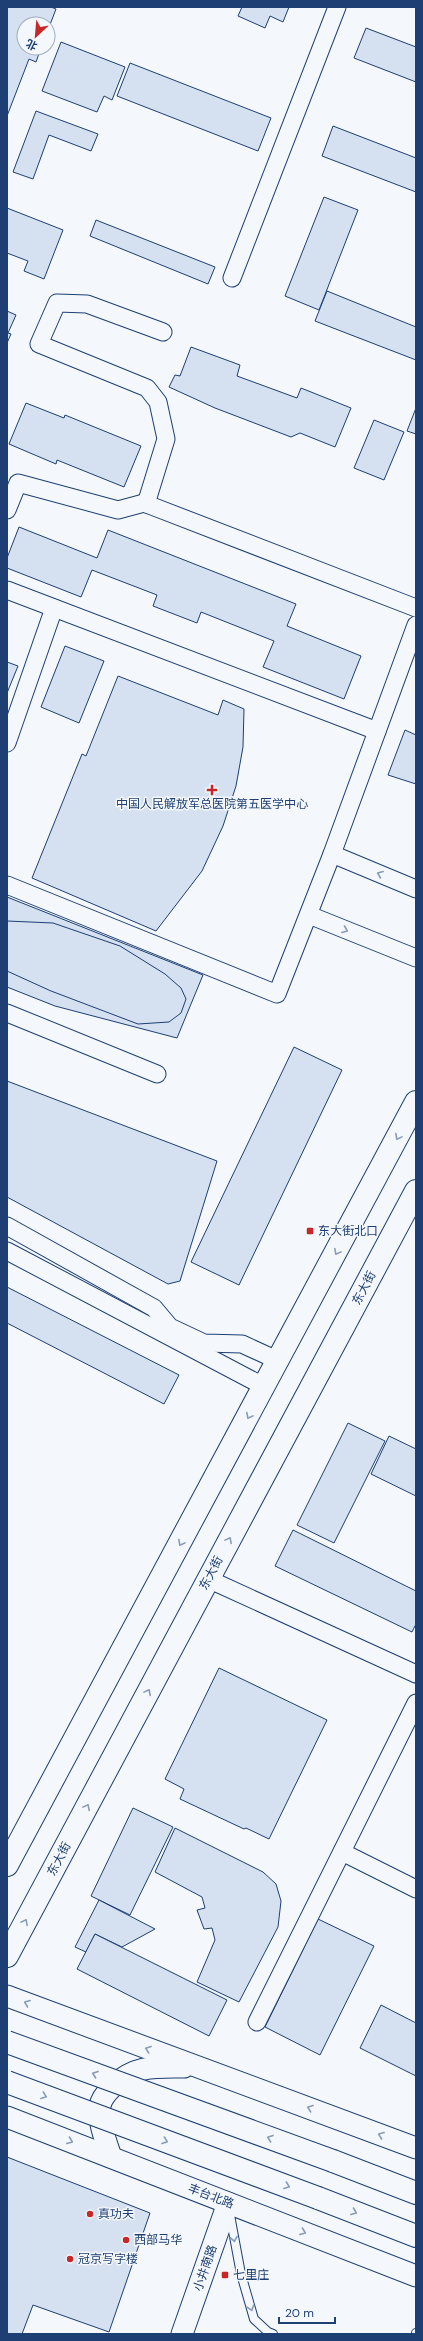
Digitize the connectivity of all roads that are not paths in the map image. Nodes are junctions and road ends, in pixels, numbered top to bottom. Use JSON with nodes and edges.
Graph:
{"nodes":[{"id":1,"x":337,"y":7,"type":"edge"},
{"id":2,"x":232,"y":278,"type":"dead end"},
{"id":3,"x":163,"y":332,"type":"dead end"},
{"id":4,"x":146,"y":504,"type":"junction"},
{"id":5,"x":7,"y":510,"type":"edge"},
{"id":6,"x":7,"y":590,"type":"edge"},
{"id":7,"x":54,"y":608,"type":"junction"},
{"id":8,"x":416,"y":608,"type":"edge"},
{"id":9,"x":416,"y":625,"type":"edge"},
{"id":10,"x":377,"y":731,"type":"junction"},
{"id":11,"x":7,"y":743,"type":"edge"},
{"id":12,"x":332,"y":854,"type":"junction"},
{"id":13,"x":7,"y":885,"type":"edge"},
{"id":14,"x":416,"y":889,"type":"edge"},
{"id":15,"x":309,"y":915,"type":"junction"},
{"id":16,"x":416,"y":958,"type":"edge"},
{"id":17,"x":7,"y":1012,"type":"edge"},
{"id":18,"x":157,"y":1074,"type":"dead end"},
{"id":19,"x":416,"y":1102,"type":"edge"},
{"id":20,"x":416,"y":1191,"type":"edge"},
{"id":21,"x":7,"y":1226,"type":"edge"},
{"id":22,"x":7,"y":1251,"type":"edge"},
{"id":23,"x":279,"y":1361,"type":"junction"},
{"id":24,"x":265,"y":1387,"type":"junction"},
{"id":25,"x":208,"y":1578,"type":"junction"},
{"id":26,"x":416,"y":1674,"type":"edge"},
{"id":27,"x":416,"y":1703,"type":"edge"},
{"id":28,"x":342,"y":1852,"type":"junction"},
{"id":29,"x":7,"y":1865,"type":"edge"},
{"id":30,"x":416,"y":1889,"type":"edge"},
{"id":31,"x":7,"y":1956,"type":"edge"},
{"id":32,"x":7,"y":1996,"type":"edge"},
{"id":33,"x":257,"y":2022,"type":"dead end"},
{"id":34,"x":7,"y":2042,"type":"edge"},
{"id":35,"x":199,"y":2067,"type":"junction"},
{"id":36,"x":7,"y":2082,"type":"edge"},
{"id":37,"x":7,"y":2117,"type":"edge"},
{"id":38,"x":416,"y":2148,"type":"edge"},
{"id":39,"x":111,"y":2157,"type":"junction"},
{"id":40,"x":416,"y":2193,"type":"edge"},
{"id":41,"x":228,"y":2203,"type":"junction"},
{"id":42,"x":416,"y":2236,"type":"edge"},
{"id":43,"x":416,"y":2276,"type":"edge"},
{"id":44,"x":182,"y":2334,"type":"edge"},
{"id":45,"x":273,"y":2334,"type":"edge"}],
"edges":[{"from":1,"to":2,"type":"street"},
{"from":3,"to":4,"type":"street"},
{"from":4,"to":5,"type":"street"},
{"from":4,"to":8,"type":"street"},
{"from":6,"to":7,"type":"street"},
{"from":7,"to":10,"type":"street"},
{"from":7,"to":11,"type":"street"},
{"from":9,"to":10,"type":"street"},
{"from":10,"to":12,"type":"street"},
{"from":14,"to":12,"type":"street","one_way":true},
{"from":12,"to":15,"type":"street"},
{"from":13,"to":15,"type":"street"},
{"from":15,"to":16,"type":"street","one_way":true},
{"from":17,"to":18,"type":"street"},
{"from":19,"to":23,"type":"main road","one_way":true},
{"from":25,"to":20,"type":"main road","name":"东大街","one_way":true},
{"from":21,"to":23,"type":"street"},
{"from":22,"to":24,"type":"street"},
{"from":23,"to":24,"type":"main road"},
{"from":24,"to":29,"type":"main road","one_way":true},
{"from":25,"to":26,"type":"street"},
{"from":31,"to":25,"type":"main road","name":"东大街","one_way":true},
{"from":27,"to":28,"type":"street"},
{"from":28,"to":30,"type":"street"},
{"from":28,"to":33,"type":"street"},
{"from":35,"to":32,"type":"street","one_way":true},
{"from":40,"to":34,"type":"main road","one_way":true,"bridge":true},
{"from":38,"to":35,"type":"street","one_way":true},
{"from":35,"to":39,"type":"street"},
{"from":36,"to":42,"type":"main road","one_way":true,"bridge":true},
{"from":37,"to":39,"type":"street","name":"丰台北路","one_way":true},
{"from":39,"to":41,"type":"street","name":"丰台北路"},
{"from":41,"to":43,"type":"street","name":"丰台北路","one_way":true},
{"from":41,"to":44,"type":"street","name":"小井南路"},
{"from":41,"to":45,"type":"lane","one_way":true}]}
